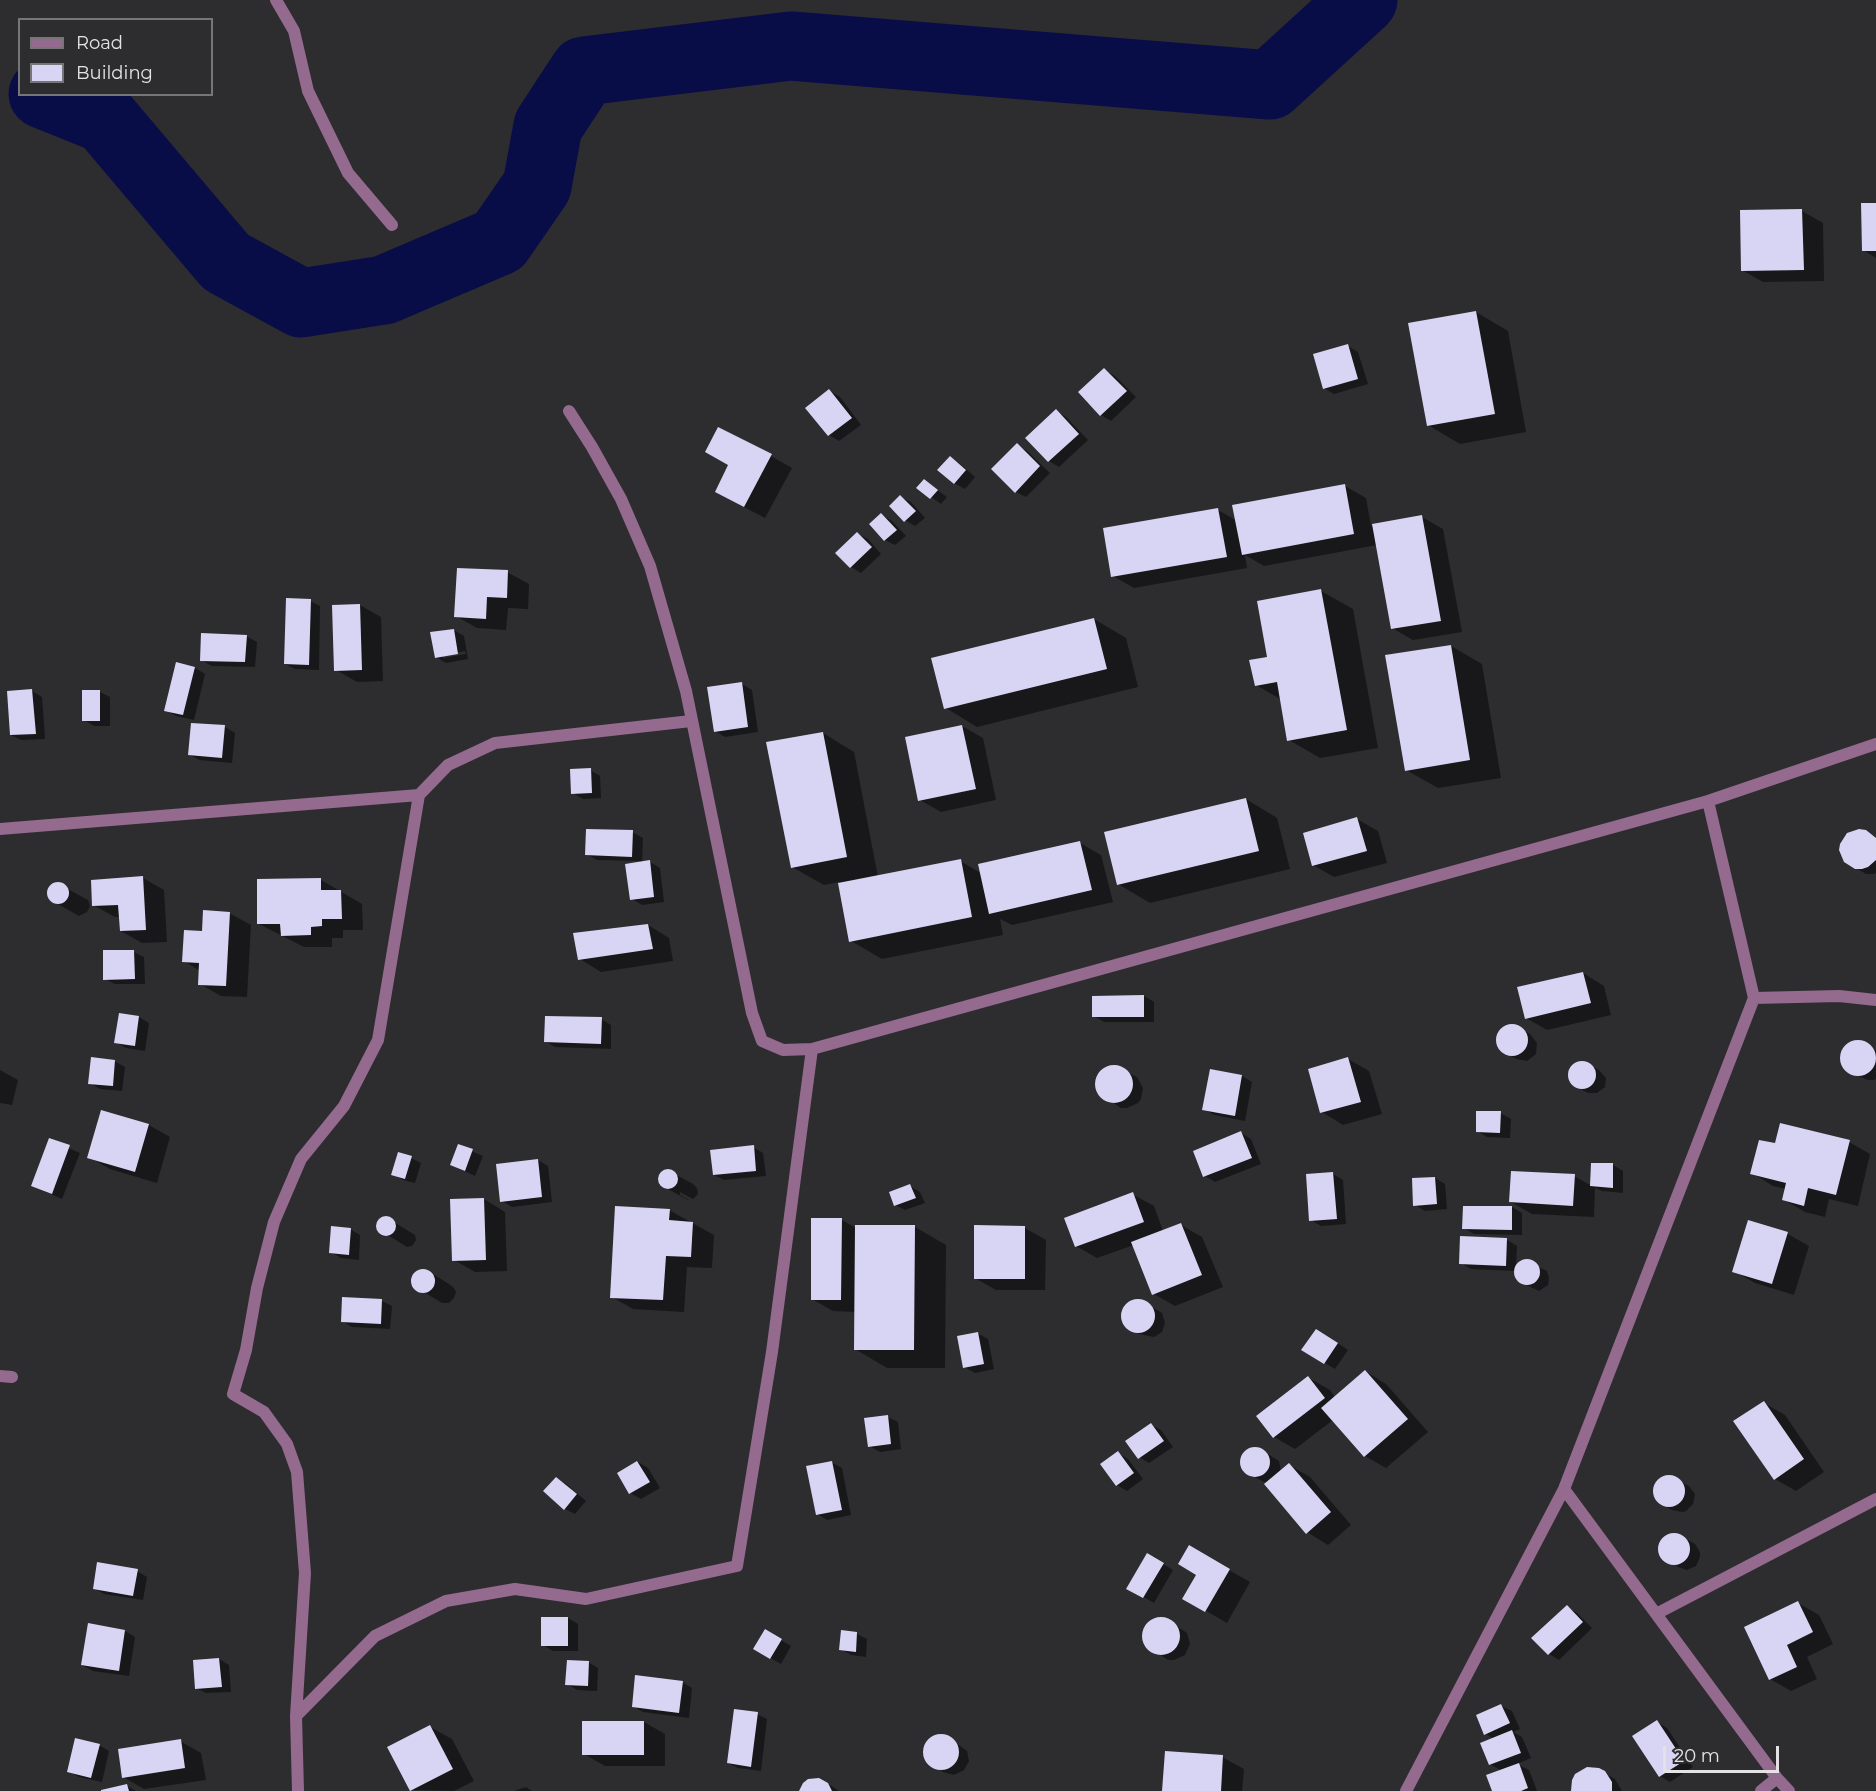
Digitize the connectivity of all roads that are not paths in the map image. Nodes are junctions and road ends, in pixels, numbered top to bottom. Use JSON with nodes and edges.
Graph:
{"nodes":[{"id":1,"x":276,"y":0,"type":"edge"},
{"id":2,"x":392,"y":225,"type":"dead end"},
{"id":3,"x":569,"y":411,"type":"dead end"},
{"id":4,"x":692,"y":721,"type":"junction"},
{"id":5,"x":1876,"y":744,"type":"edge"},
{"id":6,"x":419,"y":795,"type":"junction"},
{"id":7,"x":1708,"y":801,"type":"junction"},
{"id":8,"x":0,"y":829,"type":"edge"},
{"id":9,"x":1754,"y":998,"type":"junction"},
{"id":10,"x":1876,"y":1000,"type":"edge"},
{"id":11,"x":812,"y":1049,"type":"junction"},
{"id":12,"x":1564,"y":1489,"type":"junction"},
{"id":13,"x":1876,"y":1499,"type":"edge"},
{"id":14,"x":1656,"y":1614,"type":"junction"},
{"id":15,"x":296,"y":1716,"type":"junction"},
{"id":16,"x":1777,"y":1778,"type":"junction"},
{"id":17,"x":298,"y":1791,"type":"edge"},
{"id":18,"x":1406,"y":1791,"type":"edge"},
{"id":19,"x":1761,"y":1791,"type":"edge"},
{"id":20,"x":1789,"y":1791,"type":"edge"}],
"edges":[{"from":1,"to":2,"type":"street"},
{"from":3,"to":4,"type":"street"},
{"from":4,"to":6,"type":"street"},
{"from":4,"to":11,"type":"street"},
{"from":5,"to":7,"type":"street"},
{"from":6,"to":8,"type":"street"},
{"from":6,"to":15,"type":"street"},
{"from":7,"to":9,"type":"street"},
{"from":7,"to":11,"type":"street"},
{"from":9,"to":10,"type":"street"},
{"from":9,"to":12,"type":"street"},
{"from":11,"to":15,"type":"street"},
{"from":12,"to":14,"type":"street"},
{"from":12,"to":18,"type":"street"},
{"from":13,"to":14,"type":"street"},
{"from":14,"to":16,"type":"street"},
{"from":15,"to":17,"type":"street"},
{"from":16,"to":19,"type":"street"},
{"from":16,"to":20,"type":"street"}]}
